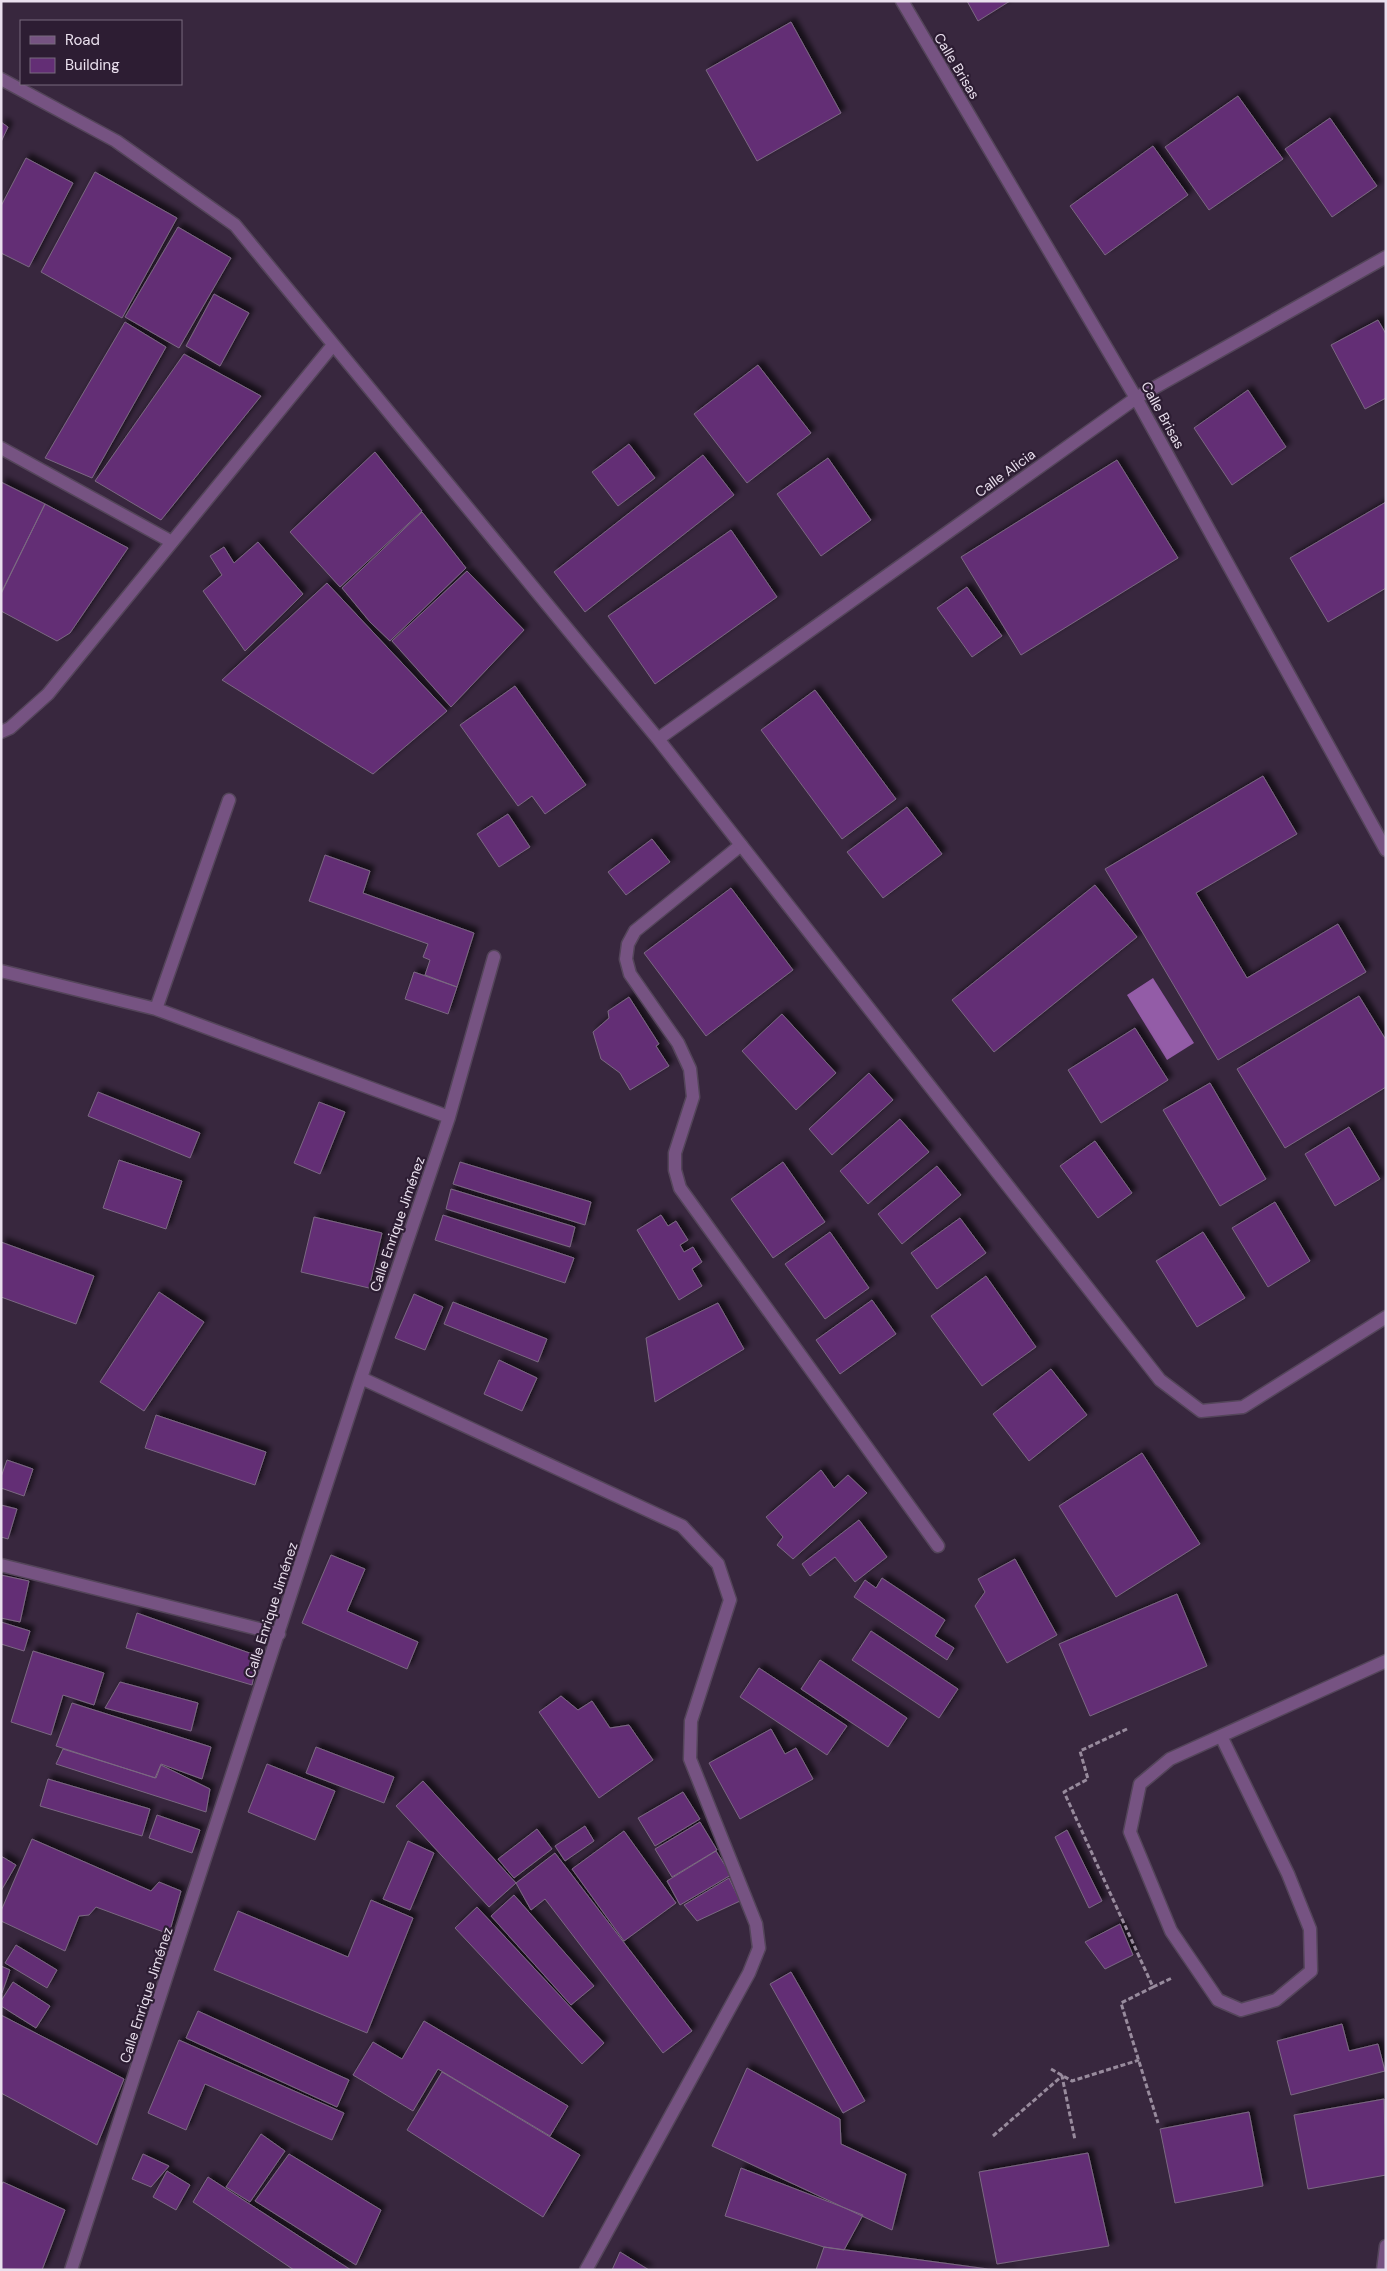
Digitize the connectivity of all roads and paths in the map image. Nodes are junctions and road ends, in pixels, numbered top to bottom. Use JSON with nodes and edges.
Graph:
{"nodes":[{"id":1,"x":902,"y":1,"type":"edge"},
{"id":2,"x":1,"y":79,"type":"edge"},
{"id":3,"x":1386,"y":257,"type":"edge"},
{"id":4,"x":333,"y":345,"type":"junction"},
{"id":5,"x":1136,"y":398,"type":"junction"},
{"id":6,"x":1,"y":448,"type":"edge"},
{"id":7,"x":172,"y":542,"type":"junction"},
{"id":8,"x":1,"y":732,"type":"edge"},
{"id":9,"x":658,"y":739,"type":"junction"},
{"id":10,"x":229,"y":800,"type":"dead end"},
{"id":11,"x":741,"y":845,"type":"junction"},
{"id":12,"x":1386,"y":850,"type":"edge"},
{"id":13,"x":494,"y":957,"type":"dead end"},
{"id":14,"x":1,"y":971,"type":"edge"},
{"id":15,"x":156,"y":1009,"type":"junction"},
{"id":16,"x":449,"y":1117,"type":"junction"},
{"id":17,"x":1386,"y":1317,"type":"edge"},
{"id":18,"x":361,"y":1378,"type":"junction"},
{"id":19,"x":938,"y":1546,"type":"dead end"},
{"id":20,"x":1,"y":1565,"type":"edge"},
{"id":21,"x":279,"y":1634,"type":"junction"},
{"id":22,"x":1386,"y":1661,"type":"edge"},
{"id":23,"x":1221,"y":1736,"type":"junction"},
{"id":24,"x":1153,"y":1987,"type":"dead end"},
{"id":25,"x":1139,"y":2060,"type":"junction"},
{"id":26,"x":1051,"y":2069,"type":"dead end"},
{"id":27,"x":1062,"y":2076,"type":"junction"},
{"id":28,"x":1158,"y":2122,"type":"dead end"},
{"id":29,"x":993,"y":2136,"type":"dead end"},
{"id":30,"x":1075,"y":2140,"type":"dead end"},
{"id":31,"x":1386,"y":2246,"type":"edge"},
{"id":32,"x":72,"y":2270,"type":"edge"},
{"id":33,"x":586,"y":2270,"type":"edge"},
{"id":34,"x":1383,"y":2270,"type":"edge"}],
"edges":[{"from":1,"to":5,"type":"street","name":"Calle Brisas"},
{"from":2,"to":4,"type":"street"},
{"from":3,"to":5,"type":"street","name":"Calle Alicia"},
{"from":4,"to":7,"type":"street"},
{"from":4,"to":9,"type":"street"},
{"from":5,"to":9,"type":"street","name":"Calle Alicia"},
{"from":5,"to":12,"type":"street","name":"Calle Brisas"},
{"from":6,"to":7,"type":"street"},
{"from":7,"to":8,"type":"street"},
{"from":9,"to":11,"type":"street"},
{"from":10,"to":15,"type":"street"},
{"from":11,"to":17,"type":"street"},
{"from":11,"to":19,"type":"street"},
{"from":13,"to":16,"type":"street","name":"Calle Enrique Jiménez"},
{"from":14,"to":15,"type":"street"},
{"from":15,"to":16,"type":"street"},
{"from":16,"to":18,"type":"street","name":"Calle Enrique Jiménez"},
{"from":18,"to":21,"type":"street","name":"Calle Enrique Jiménez"},
{"from":18,"to":33,"type":"street"},
{"from":20,"to":21,"type":"street"},
{"from":21,"to":32,"type":"street","name":"Calle Enrique Jiménez"},
{"from":22,"to":23,"type":"street"},
{"from":23,"to":23,"type":"street"},
{"from":24,"to":25,"type":"path"},
{"from":25,"to":27,"type":"path"},
{"from":25,"to":28,"type":"path"},
{"from":26,"to":27,"type":"path"},
{"from":27,"to":29,"type":"path"},
{"from":27,"to":30,"type":"path"},
{"from":31,"to":34,"type":"street"}]}
